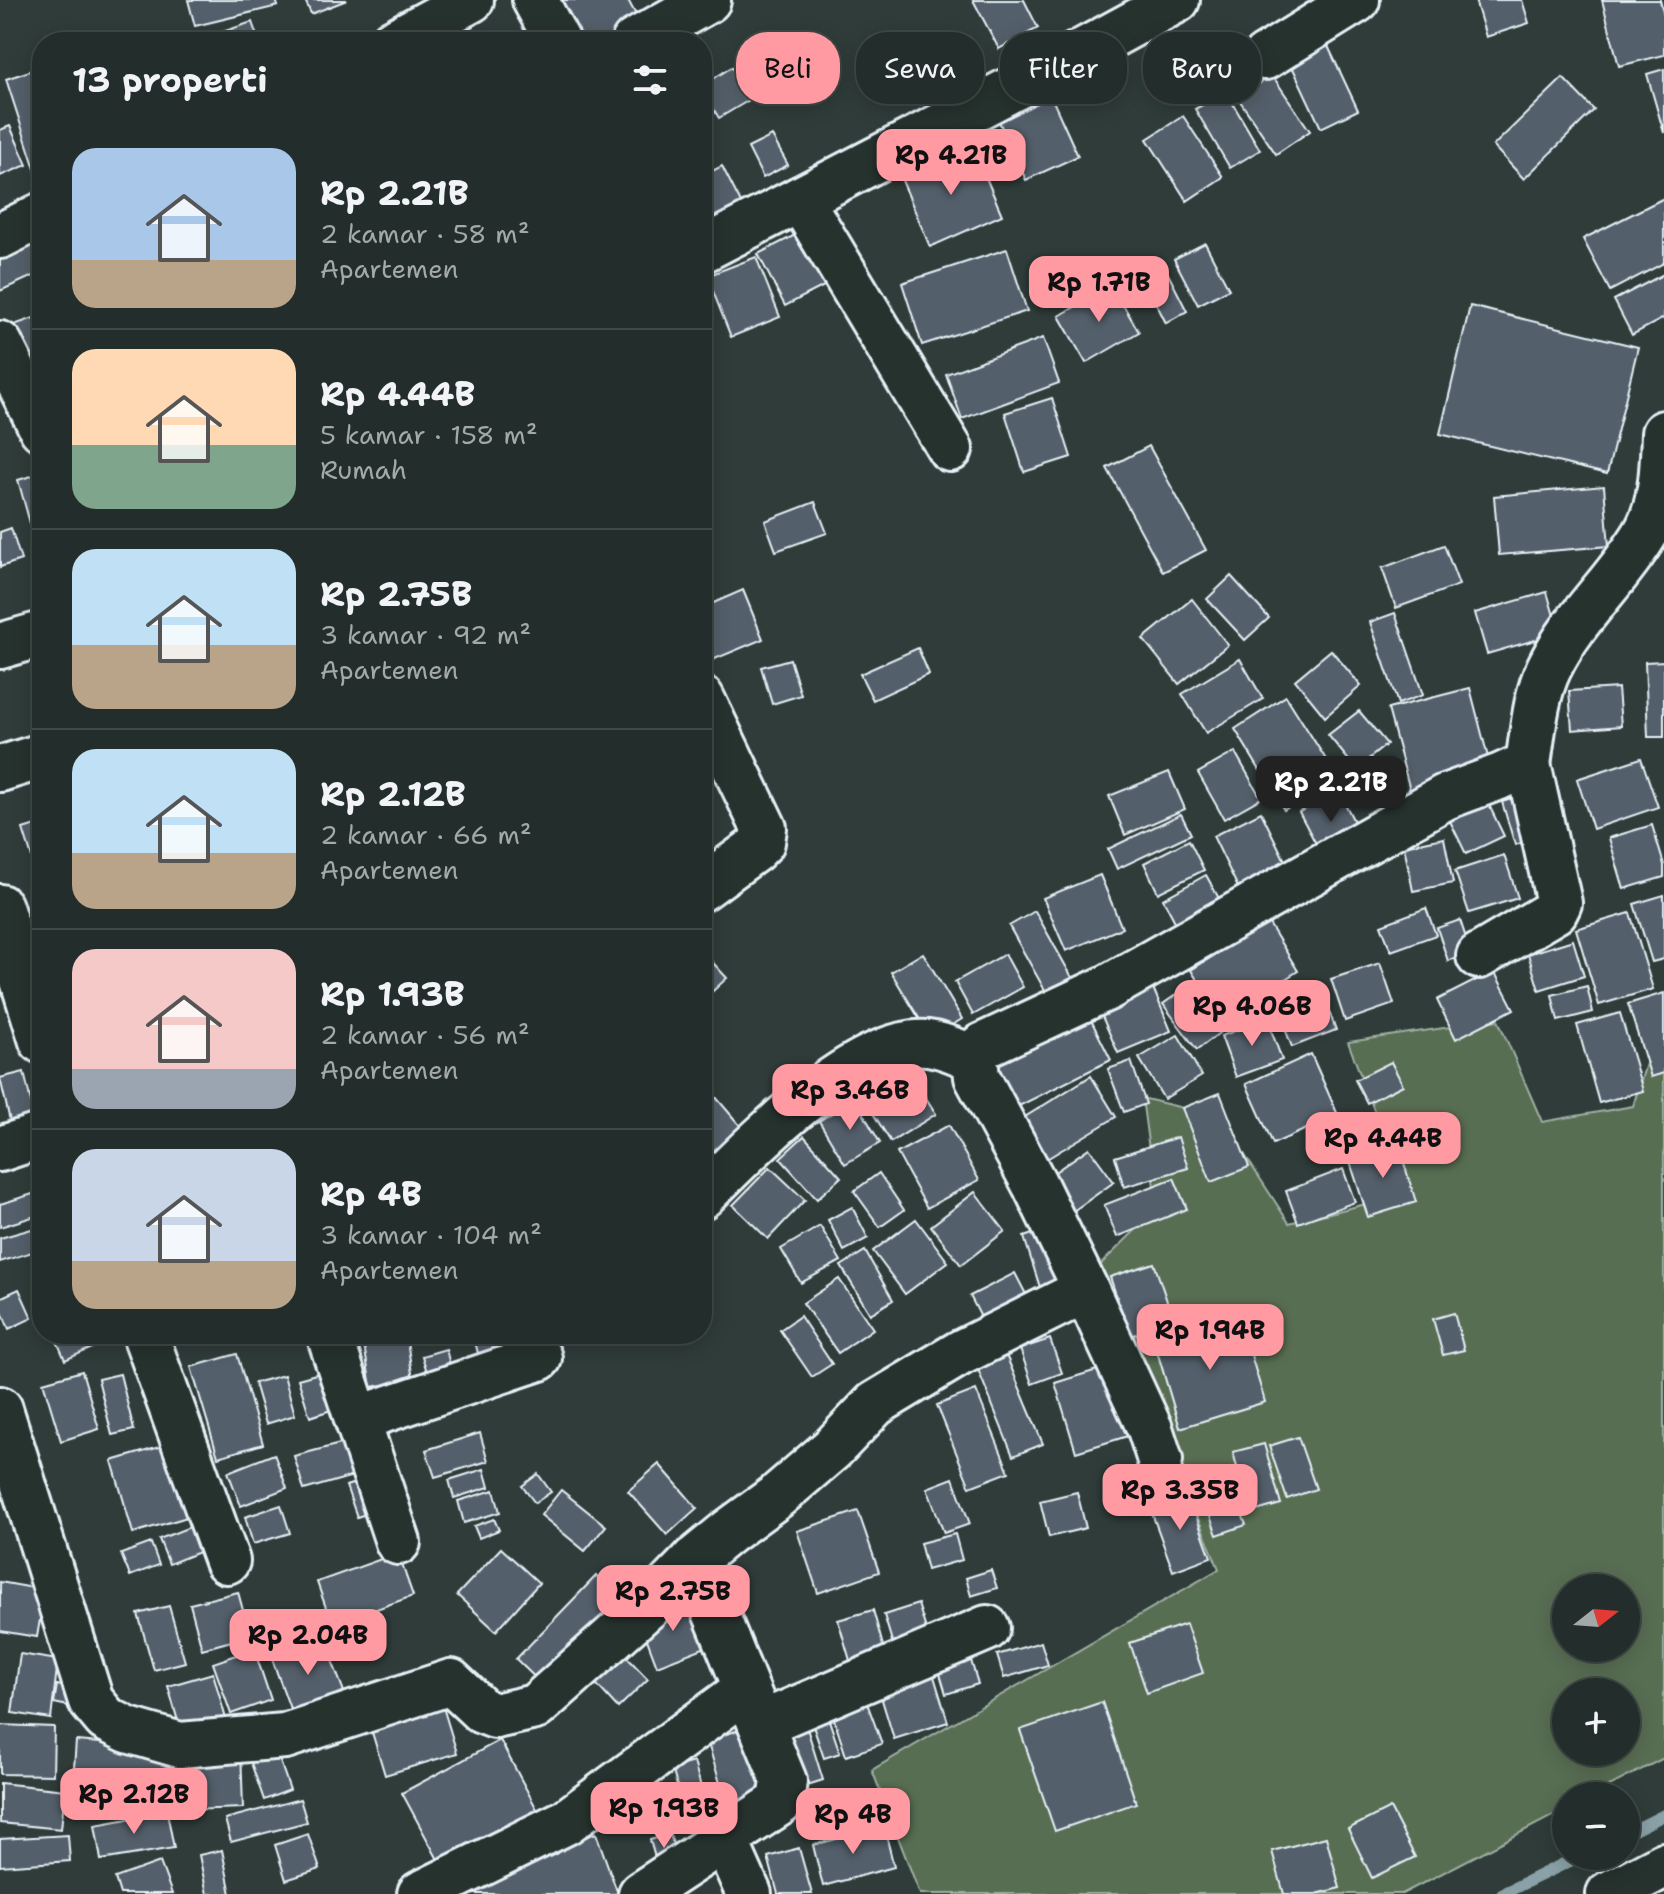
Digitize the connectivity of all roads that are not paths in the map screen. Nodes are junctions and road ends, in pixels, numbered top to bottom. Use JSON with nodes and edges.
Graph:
{"nodes":[{"id":1,"x":471,"y":0,"type":"edge"},
{"id":2,"x":535,"y":0,"type":"edge"},
{"id":3,"x":708,"y":0,"type":"edge"},
{"id":4,"x":1177,"y":0,"type":"edge"},
{"id":5,"x":1357,"y":0,"type":"edge"},
{"id":6,"x":412,"y":32,"type":"edge"},
{"id":7,"x":553,"y":32,"type":"edge"},
{"id":8,"x":652,"y":32,"type":"edge"},
{"id":9,"x":1265,"y":57,"type":"dead end"},
{"id":10,"x":800,"y":199,"type":"junction"},
{"id":11,"x":32,"y":220,"type":"edge"},
{"id":12,"x":0,"y":236,"type":"edge"},
{"id":13,"x":712,"y":245,"type":"edge"},
{"id":14,"x":0,"y":344,"type":"edge"},
{"id":15,"x":32,"y":409,"type":"edge"},
{"id":16,"x":1664,"y":433,"type":"edge"},
{"id":17,"x":950,"y":449,"type":"dead end"},
{"id":18,"x":32,"y":637,"type":"edge"},
{"id":19,"x":0,"y":646,"type":"edge"},
{"id":20,"x":712,"y":720,"type":"edge"},
{"id":21,"x":32,"y":759,"type":"edge"},
{"id":22,"x":1528,"y":764,"type":"junction"},
{"id":23,"x":0,"y":769,"type":"edge"},
{"id":24,"x":712,"y":881,"type":"edge"},
{"id":25,"x":0,"y":907,"type":"edge"},
{"id":26,"x":1479,"y":956,"type":"dead end"},
{"id":27,"x":32,"y":1009,"type":"edge"},
{"id":28,"x":975,"y":1058,"type":"junction"},
{"id":29,"x":32,"y":1138,"type":"edge"},
{"id":30,"x":0,"y":1149,"type":"edge"},
{"id":31,"x":712,"y":1186,"type":"edge"},
{"id":32,"x":1086,"y":1290,"type":"junction"},
{"id":33,"x":149,"y":1344,"type":"edge"},
{"id":34,"x":332,"y":1344,"type":"edge"},
{"id":35,"x":539,"y":1358,"type":"dead end"},
{"id":36,"x":0,"y":1409,"type":"edge"},
{"id":37,"x":357,"y":1419,"type":"junction"},
{"id":38,"x":1160,"y":1460,"type":"dead end"},
{"id":39,"x":398,"y":1542,"type":"dead end"},
{"id":40,"x":694,"y":1560,"type":"junction"},
{"id":41,"x":227,"y":1561,"type":"dead end"},
{"id":42,"x":987,"y":1628,"type":"dead end"},
{"id":43,"x":753,"y":1707,"type":"junction"},
{"id":44,"x":725,"y":1840,"type":"junction"},
{"id":45,"x":1664,"y":1865,"type":"edge"},
{"id":46,"x":420,"y":1894,"type":"edge"},
{"id":47,"x":641,"y":1894,"type":"edge"},
{"id":48,"x":749,"y":1894,"type":"edge"},
{"id":49,"x":1609,"y":1894,"type":"edge"}],
"edges":[{"from":1,"to":6,"type":"street"},
{"from":2,"to":7,"type":"street"},
{"from":3,"to":8,"type":"street"},
{"from":4,"to":10,"type":"street"},
{"from":5,"to":9,"type":"street"},
{"from":10,"to":13,"type":"street"},
{"from":10,"to":17,"type":"street"},
{"from":11,"to":12,"type":"street"},
{"from":14,"to":15,"type":"street"},
{"from":16,"to":22,"type":"street"},
{"from":18,"to":19,"type":"street"},
{"from":20,"to":24,"type":"street"},
{"from":21,"to":23,"type":"street"},
{"from":22,"to":26,"type":"street"},
{"from":22,"to":28,"type":"street"},
{"from":25,"to":27,"type":"street"},
{"from":28,"to":31,"type":"street"},
{"from":28,"to":32,"type":"street"},
{"from":29,"to":30,"type":"street"},
{"from":32,"to":38,"type":"street"},
{"from":32,"to":40,"type":"street"},
{"from":33,"to":41,"type":"street"},
{"from":34,"to":37,"type":"street"},
{"from":35,"to":37,"type":"street"},
{"from":36,"to":40,"type":"street"},
{"from":37,"to":39,"type":"street"},
{"from":40,"to":43,"type":"street"},
{"from":42,"to":43,"type":"street"},
{"from":43,"to":44,"type":"street"},
{"from":43,"to":46,"type":"street"},
{"from":44,"to":47,"type":"street"},
{"from":44,"to":48,"type":"street"},
{"from":45,"to":49,"type":"street"}]}
